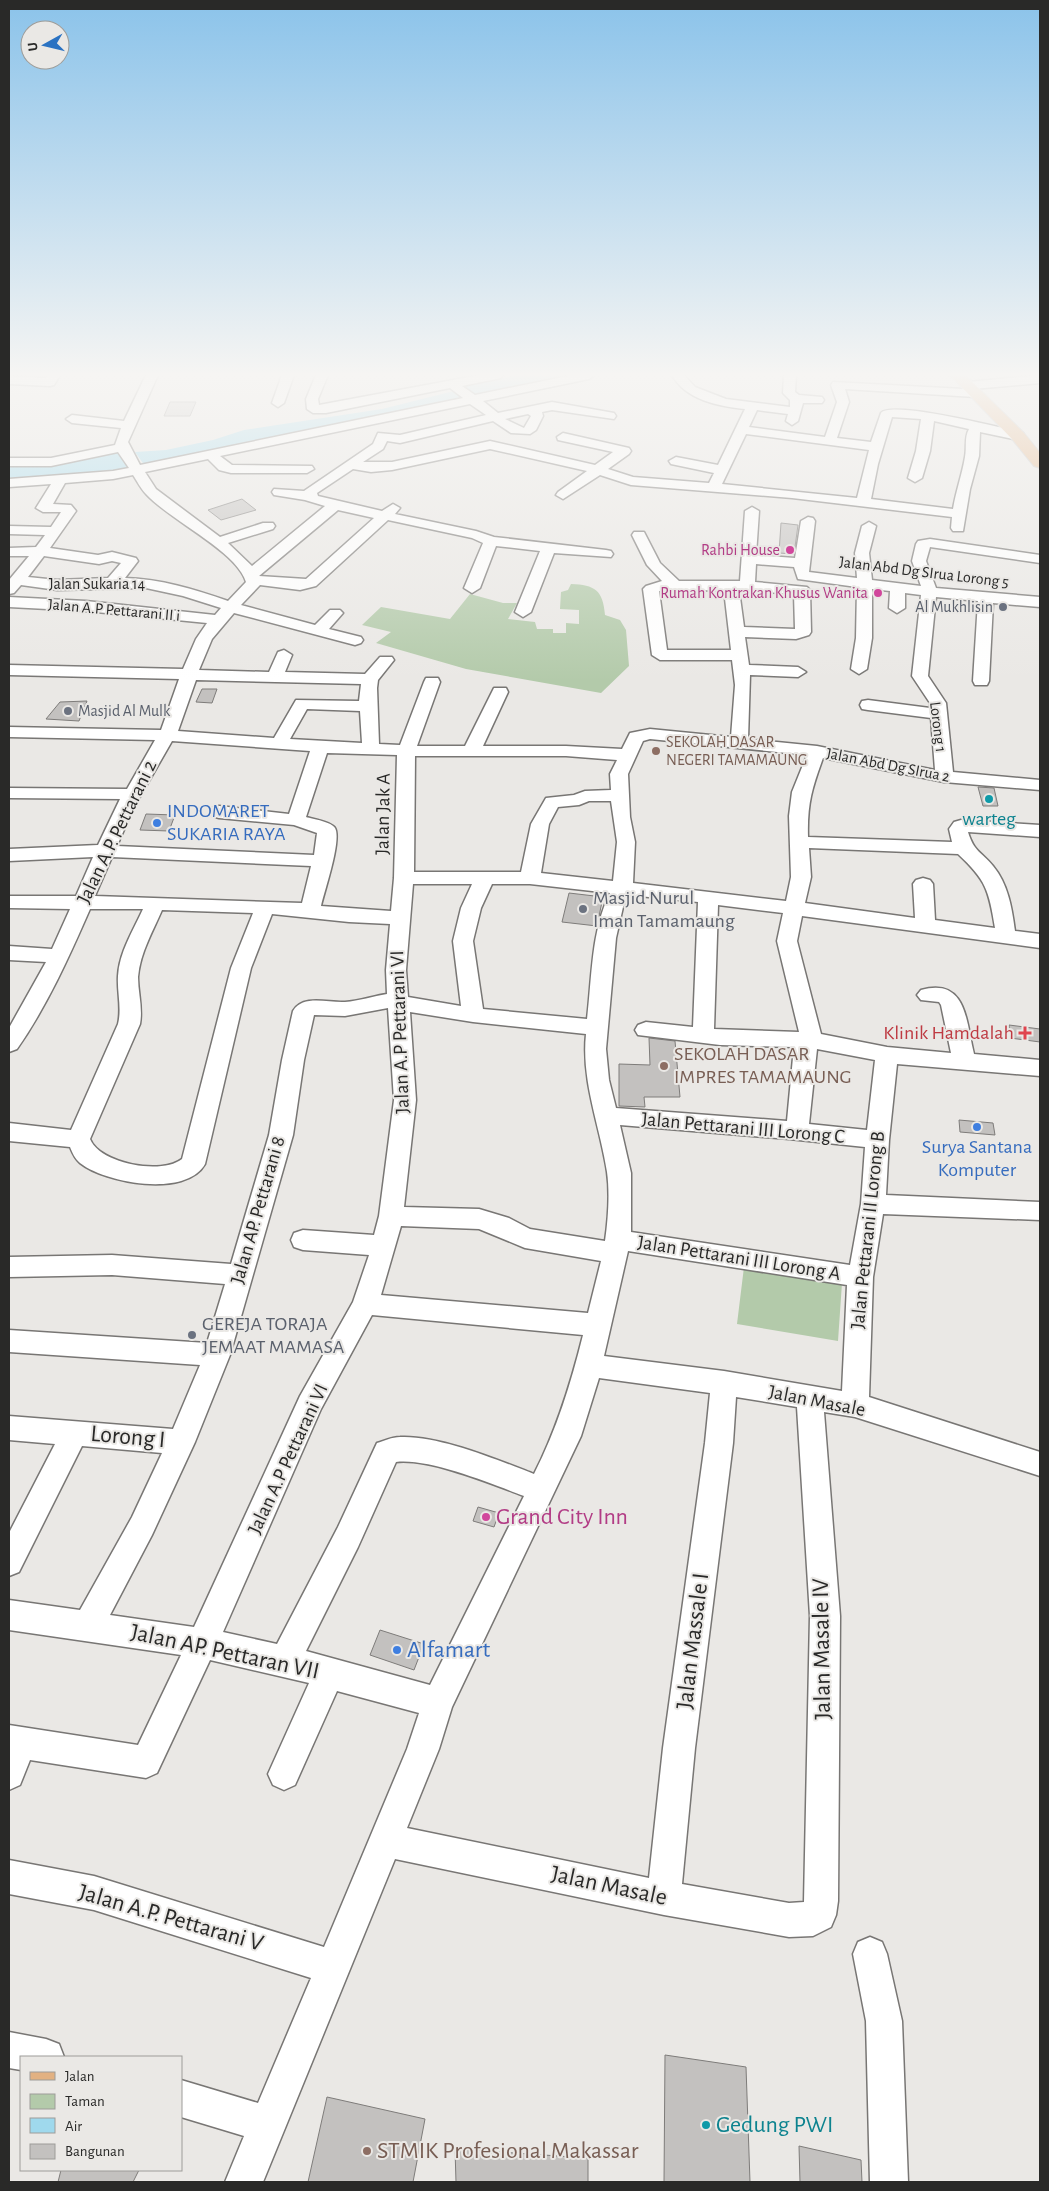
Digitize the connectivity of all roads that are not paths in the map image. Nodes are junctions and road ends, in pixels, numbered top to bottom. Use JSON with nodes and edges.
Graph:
{"nodes":[{"id":1,"x":79,"y":477,"type":"edge"},
{"id":2,"x":142,"y":477,"type":"edge"},
{"id":3,"x":331,"y":477,"type":"edge"},
{"id":4,"x":588,"y":477,"type":"edge"},
{"id":5,"x":620,"y":477,"type":"edge"},
{"id":6,"x":718,"y":477,"type":"edge"},
{"id":7,"x":868,"y":477,"type":"edge"},
{"id":8,"x":966,"y":477,"type":"edge"},
{"id":9,"x":60,"y":480,"type":"junction"},
{"id":10,"x":9,"y":483,"type":"edge"},
{"id":11,"x":714,"y":487,"type":"junction"},
{"id":12,"x":279,"y":492,"type":"dead end"},
{"id":13,"x":310,"y":496,"type":"junction"},
{"id":14,"x":563,"y":496,"type":"dead end"},
{"id":15,"x":863,"y":502,"type":"junction"},
{"id":16,"x":397,"y":504,"type":"dead end"},
{"id":17,"x":335,"y":505,"type":"junction"},
{"id":18,"x":752,"y":511,"type":"dead end"},
{"id":19,"x":960,"y":514,"type":"junction"},
{"id":20,"x":385,"y":515,"type":"junction"},
{"id":21,"x":481,"y":521,"type":"dead end"},
{"id":22,"x":808,"y":521,"type":"dead end"},
{"id":23,"x":268,"y":526,"type":"dead end"},
{"id":24,"x":869,"y":526,"type":"dead end"},
{"id":25,"x":9,"y":530,"type":"edge"},
{"id":26,"x":54,"y":531,"type":"junction"},
{"id":27,"x":470,"y":534,"type":"junction"},
{"id":28,"x":639,"y":535,"type":"dead end"},
{"id":29,"x":491,"y":541,"type":"junction"},
{"id":30,"x":218,"y":542,"type":"junction"},
{"id":31,"x":954,"y":546,"type":"junction"},
{"id":32,"x":549,"y":548,"type":"junction"},
{"id":33,"x":39,"y":551,"type":"junction"},
{"id":34,"x":9,"y":552,"type":"edge"},
{"id":35,"x":606,"y":554,"type":"dead end"},
{"id":36,"x":748,"y":559,"type":"junction"},
{"id":37,"x":1040,"y":559,"type":"edge"},
{"id":38,"x":802,"y":576,"type":"junction"},
{"id":39,"x":252,"y":577,"type":"junction"},
{"id":40,"x":113,"y":582,"type":"junction"},
{"id":41,"x":865,"y":582,"type":"junction"},
{"id":42,"x":14,"y":585,"type":"edge"},
{"id":43,"x":739,"y":585,"type":"junction"},
{"id":44,"x":675,"y":586,"type":"junction"},
{"id":45,"x":898,"y":587,"type":"junction"},
{"id":46,"x":472,"y":588,"type":"dead end"},
{"id":47,"x":929,"y":591,"type":"junction"},
{"id":48,"x":986,"y":598,"type":"junction"},
{"id":49,"x":9,"y":602,"type":"edge"},
{"id":50,"x":1040,"y":602,"type":"edge"},
{"id":51,"x":233,"y":606,"type":"junction"},
{"id":52,"x":896,"y":608,"type":"dead end"},
{"id":53,"x":523,"y":612,"type":"dead end"},
{"id":54,"x":335,"y":613,"type":"dead end"},
{"id":55,"x":219,"y":620,"type":"junction"},
{"id":56,"x":319,"y":630,"type":"junction"},
{"id":57,"x":737,"y":632,"type":"junction"},
{"id":58,"x":355,"y":640,"type":"dead end"},
{"id":59,"x":284,"y":654,"type":"dead end"},
{"id":60,"x":386,"y":660,"type":"dead end"},
{"id":61,"x":739,"y":663,"type":"junction"},
{"id":62,"x":859,"y":669,"type":"dead end"},
{"id":63,"x":9,"y":670,"type":"edge"},
{"id":64,"x":798,"y":672,"type":"dead end"},
{"id":65,"x":188,"y":676,"type":"junction"},
{"id":66,"x":275,"y":677,"type":"junction"},
{"id":67,"x":370,"y":679,"type":"junction"},
{"id":68,"x":981,"y":681,"type":"dead end"},
{"id":69,"x":432,"y":682,"type":"dead end"},
{"id":70,"x":500,"y":692,"type":"dead end"},
{"id":71,"x":868,"y":705,"type":"dead end"},
{"id":72,"x":366,"y":706,"type":"junction"},
{"id":73,"x":939,"y":714,"type":"junction"},
{"id":74,"x":9,"y":732,"type":"edge"},
{"id":75,"x":166,"y":735,"type":"junction"},
{"id":76,"x":280,"y":744,"type":"junction"},
{"id":77,"x":739,"y":744,"type":"junction"},
{"id":78,"x":320,"y":747,"type":"junction"},
{"id":79,"x":371,"y":749,"type":"junction"},
{"id":80,"x":472,"y":750,"type":"junction"},
{"id":81,"x":406,"y":751,"type":"junction"},
{"id":82,"x":817,"y":751,"type":"junction"},
{"id":83,"x":628,"y":755,"type":"junction"},
{"id":84,"x":944,"y":777,"type":"junction"},
{"id":85,"x":1040,"y":785,"type":"edge"},
{"id":86,"x":9,"y":793,"type":"edge"},
{"id":87,"x":133,"y":794,"type":"junction"},
{"id":88,"x":619,"y":795,"type":"junction"},
{"id":89,"x":218,"y":812,"type":"dead end"},
{"id":90,"x":296,"y":820,"type":"junction"},
{"id":91,"x":1040,"y":831,"type":"edge"},
{"id":92,"x":799,"y":842,"type":"junction"},
{"id":93,"x":963,"y":848,"type":"junction"},
{"id":94,"x":105,"y":852,"type":"junction"},
{"id":95,"x":9,"y":855,"type":"edge"},
{"id":96,"x":321,"y":861,"type":"junction"},
{"id":97,"x":404,"y":878,"type":"junction"},
{"id":98,"x":485,"y":878,"type":"junction"},
{"id":99,"x":530,"y":878,"type":"junction"},
{"id":100,"x":923,"y":884,"type":"dead end"},
{"id":101,"x":622,"y":889,"type":"junction"},
{"id":102,"x":708,"y":897,"type":"junction"},
{"id":103,"x":82,"y":901,"type":"junction"},
{"id":104,"x":9,"y":902,"type":"edge"},
{"id":105,"x":155,"y":903,"type":"junction"},
{"id":106,"x":265,"y":907,"type":"junction"},
{"id":107,"x":796,"y":909,"type":"junction"},
{"id":108,"x":310,"y":910,"type":"junction"},
{"id":109,"x":399,"y":918,"type":"junction"},
{"id":110,"x":925,"y":927,"type":"junction"},
{"id":111,"x":1006,"y":938,"type":"junction"},
{"id":112,"x":1040,"y":941,"type":"edge"},
{"id":113,"x":9,"y":953,"type":"edge"},
{"id":114,"x":59,"y":956,"type":"junction"},
{"id":115,"x":928,"y":995,"type":"dead end"},
{"id":116,"x":398,"y":1001,"type":"junction"},
{"id":117,"x":473,"y":1015,"type":"junction"},
{"id":118,"x":598,"y":1028,"type":"junction"},
{"id":119,"x":646,"y":1030,"type":"dead end"},
{"id":120,"x":703,"y":1035,"type":"junction"},
{"id":121,"x":812,"y":1040,"type":"junction"},
{"id":122,"x":9,"y":1044,"type":"edge"},
{"id":123,"x":887,"y":1055,"type":"junction"},
{"id":124,"x":964,"y":1061,"type":"junction"},
{"id":125,"x":1040,"y":1068,"type":"edge"},
{"id":126,"x":608,"y":1116,"type":"junction"},
{"id":127,"x":9,"y":1132,"type":"edge"},
{"id":128,"x":797,"y":1132,"type":"junction"},
{"id":129,"x":78,"y":1139,"type":"junction"},
{"id":130,"x":877,"y":1140,"type":"junction"},
{"id":131,"x":874,"y":1204,"type":"junction"},
{"id":132,"x":1040,"y":1211,"type":"edge"},
{"id":133,"x":391,"y":1216,"type":"junction"},
{"id":134,"x":302,"y":1240,"type":"dead end"},
{"id":135,"x":384,"y":1246,"type":"junction"},
{"id":136,"x":617,"y":1247,"type":"junction"},
{"id":137,"x":9,"y":1267,"type":"edge"},
{"id":138,"x":240,"y":1275,"type":"junction"},
{"id":139,"x":860,"y":1277,"type":"junction"},
{"id":140,"x":365,"y":1304,"type":"junction"},
{"id":141,"x":597,"y":1325,"type":"junction"},
{"id":142,"x":9,"y":1341,"type":"edge"},
{"id":143,"x":217,"y":1354,"type":"junction"},
{"id":144,"x":588,"y":1365,"type":"junction"},
{"id":145,"x":724,"y":1383,"type":"junction"},
{"id":146,"x":810,"y":1398,"type":"junction"},
{"id":147,"x":855,"y":1405,"type":"junction"},
{"id":148,"x":9,"y":1428,"type":"edge"},
{"id":149,"x":75,"y":1433,"type":"junction"},
{"id":150,"x":181,"y":1442,"type":"junction"},
{"id":151,"x":1040,"y":1464,"type":"edge"},
{"id":152,"x":542,"y":1490,"type":"junction"},
{"id":153,"x":9,"y":1562,"type":"edge"},
{"id":154,"x":9,"y":1615,"type":"edge"},
{"id":155,"x":88,"y":1625,"type":"junction"},
{"id":156,"x":202,"y":1643,"type":"junction"},
{"id":157,"x":285,"y":1661,"type":"junction"},
{"id":158,"x":329,"y":1673,"type":"junction"},
{"id":159,"x":438,"y":1703,"type":"junction"},
{"id":160,"x":15,"y":1741,"type":"edge"},
{"id":161,"x":9,"y":1774,"type":"edge"},
{"id":162,"x":284,"y":1774,"type":"dead end"},
{"id":163,"x":386,"y":1840,"type":"junction"},
{"id":164,"x":9,"y":1877,"type":"edge"},
{"id":165,"x":664,"y":1898,"type":"junction"},
{"id":166,"x":822,"y":1901,"type":"joint"},
{"id":167,"x":870,"y":1954,"type":"dead end"},
{"id":168,"x":332,"y":1967,"type":"junction"},
{"id":169,"x":9,"y":2050,"type":"edge"},
{"id":170,"x":41,"y":2056,"type":"edge"},
{"id":171,"x":182,"y":2098,"type":"edge"},
{"id":172,"x":267,"y":2124,"type":"junction"},
{"id":173,"x":244,"y":2182,"type":"edge"},
{"id":174,"x":890,"y":2182,"type":"edge"}],
"edges":[{"from":1,"to":9,"type":"street"},
{"from":2,"to":30,"type":"street"},
{"from":3,"to":13,"type":"street"},
{"from":4,"to":14,"type":"street"},
{"from":5,"to":11,"type":"street"},
{"from":6,"to":11,"type":"street"},
{"from":7,"to":15,"type":"street"},
{"from":8,"to":19,"type":"street"},
{"from":9,"to":10,"type":"street"},
{"from":9,"to":26,"type":"street"},
{"from":11,"to":15,"type":"street"},
{"from":12,"to":13,"type":"street"},
{"from":13,"to":17,"type":"street"},
{"from":15,"to":19,"type":"street"},
{"from":16,"to":20,"type":"street"},
{"from":17,"to":20,"type":"street"},
{"from":17,"to":39,"type":"street"},
{"from":18,"to":36,"type":"street"},
{"from":19,"to":31,"type":"street"},
{"from":20,"to":27,"type":"street"},
{"from":20,"to":39,"type":"street"},
{"from":21,"to":27,"type":"street"},
{"from":22,"to":38,"type":"street"},
{"from":23,"to":30,"type":"street"},
{"from":24,"to":41,"type":"street"},
{"from":25,"to":26,"type":"street"},
{"from":26,"to":33,"type":"street"},
{"from":27,"to":29,"type":"street"},
{"from":28,"to":44,"type":"street"},
{"from":29,"to":32,"type":"street"},
{"from":29,"to":46,"type":"street"},
{"from":30,"to":39,"type":"street"},
{"from":31,"to":37,"type":"street"},
{"from":31,"to":47,"type":"street"},
{"from":32,"to":35,"type":"street"},
{"from":32,"to":53,"type":"street"},
{"from":33,"to":34,"type":"street"},
{"from":33,"to":40,"type":"street"},
{"from":33,"to":42,"type":"street"},
{"from":36,"to":38,"type":"street"},
{"from":36,"to":43,"type":"street"},
{"from":38,"to":41,"type":"street","name":"Jalan Abd Dg SIrua Lorong 5"},
{"from":38,"to":43,"type":"street"},
{"from":38,"to":57,"type":"street"},
{"from":39,"to":51,"type":"street","name":"Jalan A.P. Pettarani 2"},
{"from":40,"to":42,"type":"street","name":"Jalan Sukaria 14"},
{"from":40,"to":51,"type":"street","name":"Jalan Sukaria 14"},
{"from":41,"to":45,"type":"street","name":"Jalan Abd Dg SIrua Lorong 5"},
{"from":41,"to":62,"type":"street"},
{"from":43,"to":44,"type":"street"},
{"from":43,"to":57,"type":"street"},
{"from":44,"to":61,"type":"street"},
{"from":45,"to":47,"type":"street","name":"Jalan Abd Dg SIrua Lorong 5"},
{"from":45,"to":52,"type":"street"},
{"from":47,"to":48,"type":"street","name":"Jalan Abd Dg SIrua Lorong 5"},
{"from":47,"to":73,"type":"street","name":"Lorong 1"},
{"from":48,"to":50,"type":"street","name":"Jalan Abd Dg SIrua Lorong 5"},
{"from":48,"to":68,"type":"street"},
{"from":49,"to":55,"type":"street","name":"Jalan A.P Pettarani II i"},
{"from":51,"to":55,"type":"street","name":"Jalan A.P. Pettarani 2"},
{"from":51,"to":56,"type":"street","name":"Jalan Sukaria 14"},
{"from":54,"to":56,"type":"street"},
{"from":55,"to":65,"type":"street","name":"Jalan A.P. Pettarani 2"},
{"from":56,"to":58,"type":"street","name":"Jalan Sukaria 14"},
{"from":57,"to":61,"type":"street"},
{"from":59,"to":66,"type":"street"},
{"from":60,"to":67,"type":"street"},
{"from":61,"to":64,"type":"street"},
{"from":61,"to":77,"type":"street"},
{"from":63,"to":65,"type":"street"},
{"from":65,"to":66,"type":"street"},
{"from":65,"to":75,"type":"street","name":"Jalan A.P. Pettarani 2"},
{"from":66,"to":67,"type":"street"},
{"from":67,"to":72,"type":"street"},
{"from":69,"to":81,"type":"street"},
{"from":70,"to":80,"type":"street"},
{"from":71,"to":73,"type":"street"},
{"from":72,"to":76,"type":"street"},
{"from":72,"to":79,"type":"street"},
{"from":73,"to":84,"type":"street","name":"Lorong 1"},
{"from":74,"to":75,"type":"street"},
{"from":75,"to":76,"type":"street"},
{"from":75,"to":87,"type":"street","name":"Jalan A.P. Pettarani 2"},
{"from":76,"to":78,"type":"street"},
{"from":77,"to":82,"type":"street","name":"Jalan Abd Dg SIrua 2"},
{"from":77,"to":83,"type":"street","name":"Jalan Abd Dg SIrua 2"},
{"from":78,"to":79,"type":"street"},
{"from":78,"to":90,"type":"street"},
{"from":79,"to":81,"type":"street"},
{"from":80,"to":81,"type":"street"},
{"from":80,"to":83,"type":"street"},
{"from":81,"to":97,"type":"street","name":"Jalan Jak A"},
{"from":82,"to":84,"type":"street","name":"Jalan Abd Dg SIrua 2"},
{"from":82,"to":92,"type":"street"},
{"from":83,"to":88,"type":"street","name":"Jalan Abd Dg SIrua 2"},
{"from":84,"to":85,"type":"street","name":"Jalan Abd Dg SIrua 2"},
{"from":86,"to":87,"type":"street"},
{"from":87,"to":94,"type":"street","name":"Jalan A.P. Pettarani 2"},
{"from":88,"to":99,"type":"street"},
{"from":88,"to":101,"type":"street","name":"Jalan Abd Dg SIrua 2"},
{"from":89,"to":90,"type":"street"},
{"from":90,"to":96,"type":"street"},
{"from":91,"to":93,"type":"street"},
{"from":92,"to":93,"type":"street"},
{"from":92,"to":107,"type":"street"},
{"from":93,"to":111,"type":"street"},
{"from":94,"to":95,"type":"street"},
{"from":94,"to":96,"type":"street"},
{"from":94,"to":103,"type":"street","name":"Jalan A.P. Pettarani 2"},
{"from":96,"to":108,"type":"street"},
{"from":97,"to":98,"type":"street"},
{"from":97,"to":109,"type":"street","name":"Jalan A.P Pettarani VI"},
{"from":98,"to":99,"type":"street"},
{"from":98,"to":117,"type":"street"},
{"from":99,"to":101,"type":"street"},
{"from":100,"to":110,"type":"street"},
{"from":101,"to":102,"type":"street"},
{"from":101,"to":118,"type":"street","name":"Jalan Abd Dg SIrua 2"},
{"from":102,"to":107,"type":"street"},
{"from":102,"to":120,"type":"street"},
{"from":103,"to":104,"type":"street"},
{"from":103,"to":105,"type":"street"},
{"from":103,"to":114,"type":"street","name":"Jalan A.P. Pettarani 2"},
{"from":105,"to":106,"type":"street"},
{"from":105,"to":129,"type":"street"},
{"from":106,"to":108,"type":"street"},
{"from":106,"to":129,"type":"street"},
{"from":107,"to":110,"type":"street"},
{"from":107,"to":121,"type":"street"},
{"from":108,"to":109,"type":"street"},
{"from":109,"to":116,"type":"street","name":"Jalan A.P Pettarani VI"},
{"from":110,"to":111,"type":"street"},
{"from":111,"to":112,"type":"street"},
{"from":113,"to":114,"type":"street"},
{"from":114,"to":122,"type":"street","name":"Jalan A.P. Pettarani 2"},
{"from":115,"to":124,"type":"street"},
{"from":116,"to":117,"type":"street"},
{"from":116,"to":133,"type":"street","name":"Jalan A.P Pettarani VI"},
{"from":116,"to":138,"type":"street","name":"Jalan AP. Pettarani 8"},
{"from":117,"to":118,"type":"street"},
{"from":118,"to":126,"type":"street","name":"Jalan Abd Dg SIrua 2"},
{"from":119,"to":120,"type":"street"},
{"from":120,"to":121,"type":"street"},
{"from":121,"to":123,"type":"street"},
{"from":121,"to":128,"type":"street"},
{"from":123,"to":124,"type":"street"},
{"from":123,"to":130,"type":"street","name":"Jalan Pettarani II Lorong B"},
{"from":124,"to":125,"type":"street"},
{"from":126,"to":128,"type":"street","name":"Jalan Pettarani III Lorong C"},
{"from":126,"to":136,"type":"street","name":"Jalan Abd Dg SIrua 2"},
{"from":127,"to":129,"type":"street"},
{"from":128,"to":130,"type":"street","name":"Jalan Pettarani III Lorong C"},
{"from":130,"to":131,"type":"street","name":"Jalan Pettarani II Lorong B"},
{"from":131,"to":132,"type":"street"},
{"from":131,"to":139,"type":"street","name":"Jalan Pettarani II Lorong B"},
{"from":133,"to":135,"type":"street","name":"Jalan A.P Pettarani VI"},
{"from":133,"to":136,"type":"street","name":"Jalan Pettarani III Lorong A"},
{"from":134,"to":135,"type":"street"},
{"from":135,"to":140,"type":"street","name":"Jalan A.P Pettarani VI"},
{"from":136,"to":139,"type":"street","name":"Jalan Pettarani III Lorong A"},
{"from":136,"to":141,"type":"street","name":"Jalan Abd Dg SIrua 2"},
{"from":137,"to":138,"type":"street"},
{"from":138,"to":143,"type":"street","name":"Jalan AP. Pettarani 8"},
{"from":139,"to":147,"type":"street","name":"Jalan Pettarani II Lorong B"},
{"from":140,"to":141,"type":"street"},
{"from":140,"to":156,"type":"street","name":"Jalan A.P Pettarani VI"},
{"from":141,"to":144,"type":"street","name":"Jalan Abd Dg SIrua 2"},
{"from":142,"to":143,"type":"street"},
{"from":143,"to":150,"type":"street","name":"Jalan AP. Pettarani 8"},
{"from":144,"to":145,"type":"street","name":"Jalan Masale"},
{"from":144,"to":152,"type":"street","name":"Jalan Abd Dg SIrua 2"},
{"from":145,"to":146,"type":"street","name":"Jalan Masale"},
{"from":145,"to":165,"type":"street","name":"Jalan Massale I"},
{"from":146,"to":147,"type":"street","name":"Jalan Masale"},
{"from":146,"to":166,"type":"street","name":"Jalan Masale IV"},
{"from":147,"to":151,"type":"street","name":"Jalan Masale"},
{"from":148,"to":149,"type":"street","name":"Lorong I"},
{"from":149,"to":150,"type":"street","name":"Lorong I"},
{"from":149,"to":153,"type":"street"},
{"from":150,"to":155,"type":"street","name":"Jalan AP. Pettarani 8"},
{"from":152,"to":157,"type":"street"},
{"from":152,"to":159,"type":"street","name":"Jalan Abd Dg SIrua 2"},
{"from":154,"to":155,"type":"street","name":"Jalan AP. Pettaran VII"},
{"from":155,"to":156,"type":"street","name":"Jalan AP. Pettaran VII"},
{"from":156,"to":157,"type":"street","name":"Jalan AP. Pettaran VII"},
{"from":156,"to":160,"type":"street","name":"Jalan A.P Pettarani VI"},
{"from":157,"to":158,"type":"street","name":"Jalan AP. Pettaran VII"},
{"from":158,"to":159,"type":"street","name":"Jalan AP. Pettaran VII"},
{"from":158,"to":162,"type":"street"},
{"from":159,"to":163,"type":"street","name":"Jalan Abd Dg SIrua 2"},
{"from":160,"to":161,"type":"street"},
{"from":163,"to":165,"type":"street","name":"Jalan Masale"},
{"from":163,"to":168,"type":"street","name":"Jalan Abd Dg SIrua 2"},
{"from":164,"to":168,"type":"street","name":"Jalan A.P. Pettarani V"},
{"from":165,"to":166,"type":"street","name":"Jalan Masale"},
{"from":167,"to":174,"type":"street"},
{"from":168,"to":172,"type":"street","name":"Jalan Abd Dg SIrua 2"},
{"from":169,"to":170,"type":"street"},
{"from":171,"to":172,"type":"street"},
{"from":172,"to":173,"type":"street","name":"Jalan Abd Dg SIrua 2"}]}
